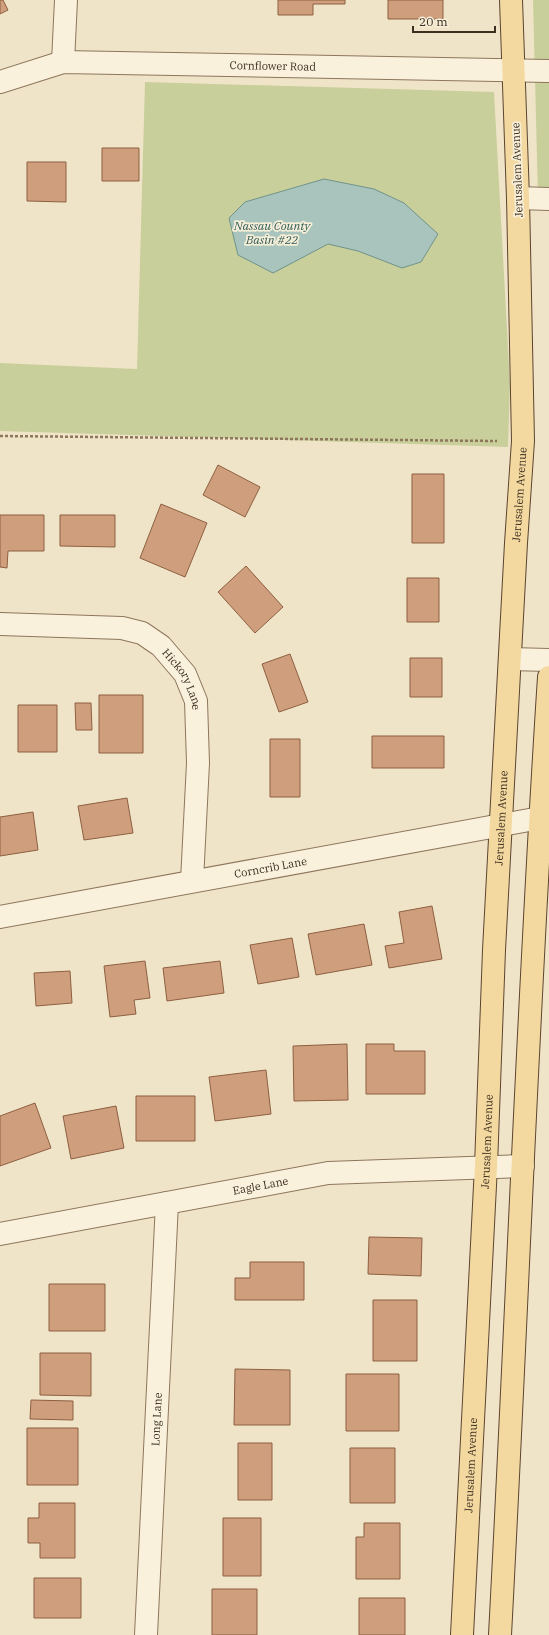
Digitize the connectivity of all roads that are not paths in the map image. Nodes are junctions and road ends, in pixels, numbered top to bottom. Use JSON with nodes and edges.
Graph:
{"nodes":[{"id":1,"x":66,"y":0,"type":"edge"},
{"id":2,"x":511,"y":0,"type":"edge"},
{"id":3,"x":63,"y":62,"type":"junction"},
{"id":4,"x":512,"y":71,"type":"junction"},
{"id":5,"x":549,"y":71,"type":"edge"},
{"id":6,"x":0,"y":82,"type":"edge"},
{"id":7,"x":518,"y":198,"type":"junction"},
{"id":8,"x":549,"y":199,"type":"edge"},
{"id":9,"x":0,"y":624,"type":"edge"},
{"id":10,"x":510,"y":659,"type":"junction"},
{"id":11,"x":549,"y":660,"type":"edge"},
{"id":12,"x":549,"y":677,"type":"edge"},
{"id":13,"x":540,"y":818,"type":"junction"},
{"id":14,"x":501,"y":824,"type":"junction"},
{"id":15,"x":192,"y":881,"type":"junction"},
{"id":16,"x":0,"y":917,"type":"edge"},
{"id":17,"x":486,"y":1166,"type":"junction"},
{"id":18,"x":524,"y":1166,"type":"junction"},
{"id":19,"x":167,"y":1203,"type":"junction"},
{"id":20,"x":0,"y":1234,"type":"edge"},
{"id":21,"x":146,"y":1635,"type":"edge"},
{"id":22,"x":462,"y":1635,"type":"edge"},
{"id":23,"x":500,"y":1635,"type":"edge"}],
"edges":[{"from":1,"to":3,"type":"street"},
{"from":2,"to":4,"type":"main road","name":"Jerusalem Avenue"},
{"from":3,"to":4,"type":"street","name":"Cornflower Road"},
{"from":3,"to":6,"type":"street","name":"Cornflower Road"},
{"from":4,"to":5,"type":"street","name":"Cornflower Road"},
{"from":4,"to":7,"type":"main road","name":"Jerusalem Avenue"},
{"from":7,"to":8,"type":"street"},
{"from":7,"to":10,"type":"main road","name":"Jerusalem Avenue"},
{"from":9,"to":15,"type":"street","name":"Hickory Lane"},
{"from":10,"to":11,"type":"street"},
{"from":10,"to":14,"type":"main road","name":"Jerusalem Avenue"},
{"from":12,"to":13,"type":"main road"},
{"from":13,"to":14,"type":"street","name":"Corncrib Lane"},
{"from":13,"to":18,"type":"main road"},
{"from":14,"to":15,"type":"street","name":"Corncrib Lane"},
{"from":14,"to":17,"type":"main road","name":"Jerusalem Avenue"},
{"from":15,"to":16,"type":"street","name":"Corncrib Lane"},
{"from":17,"to":18,"type":"street","name":"Eagle Lane"},
{"from":17,"to":19,"type":"street","name":"Eagle Lane"},
{"from":17,"to":22,"type":"main road","name":"Jerusalem Avenue"},
{"from":18,"to":23,"type":"main road"},
{"from":19,"to":20,"type":"street","name":"Eagle Lane"},
{"from":19,"to":21,"type":"street","name":"Long Lane"}]}
